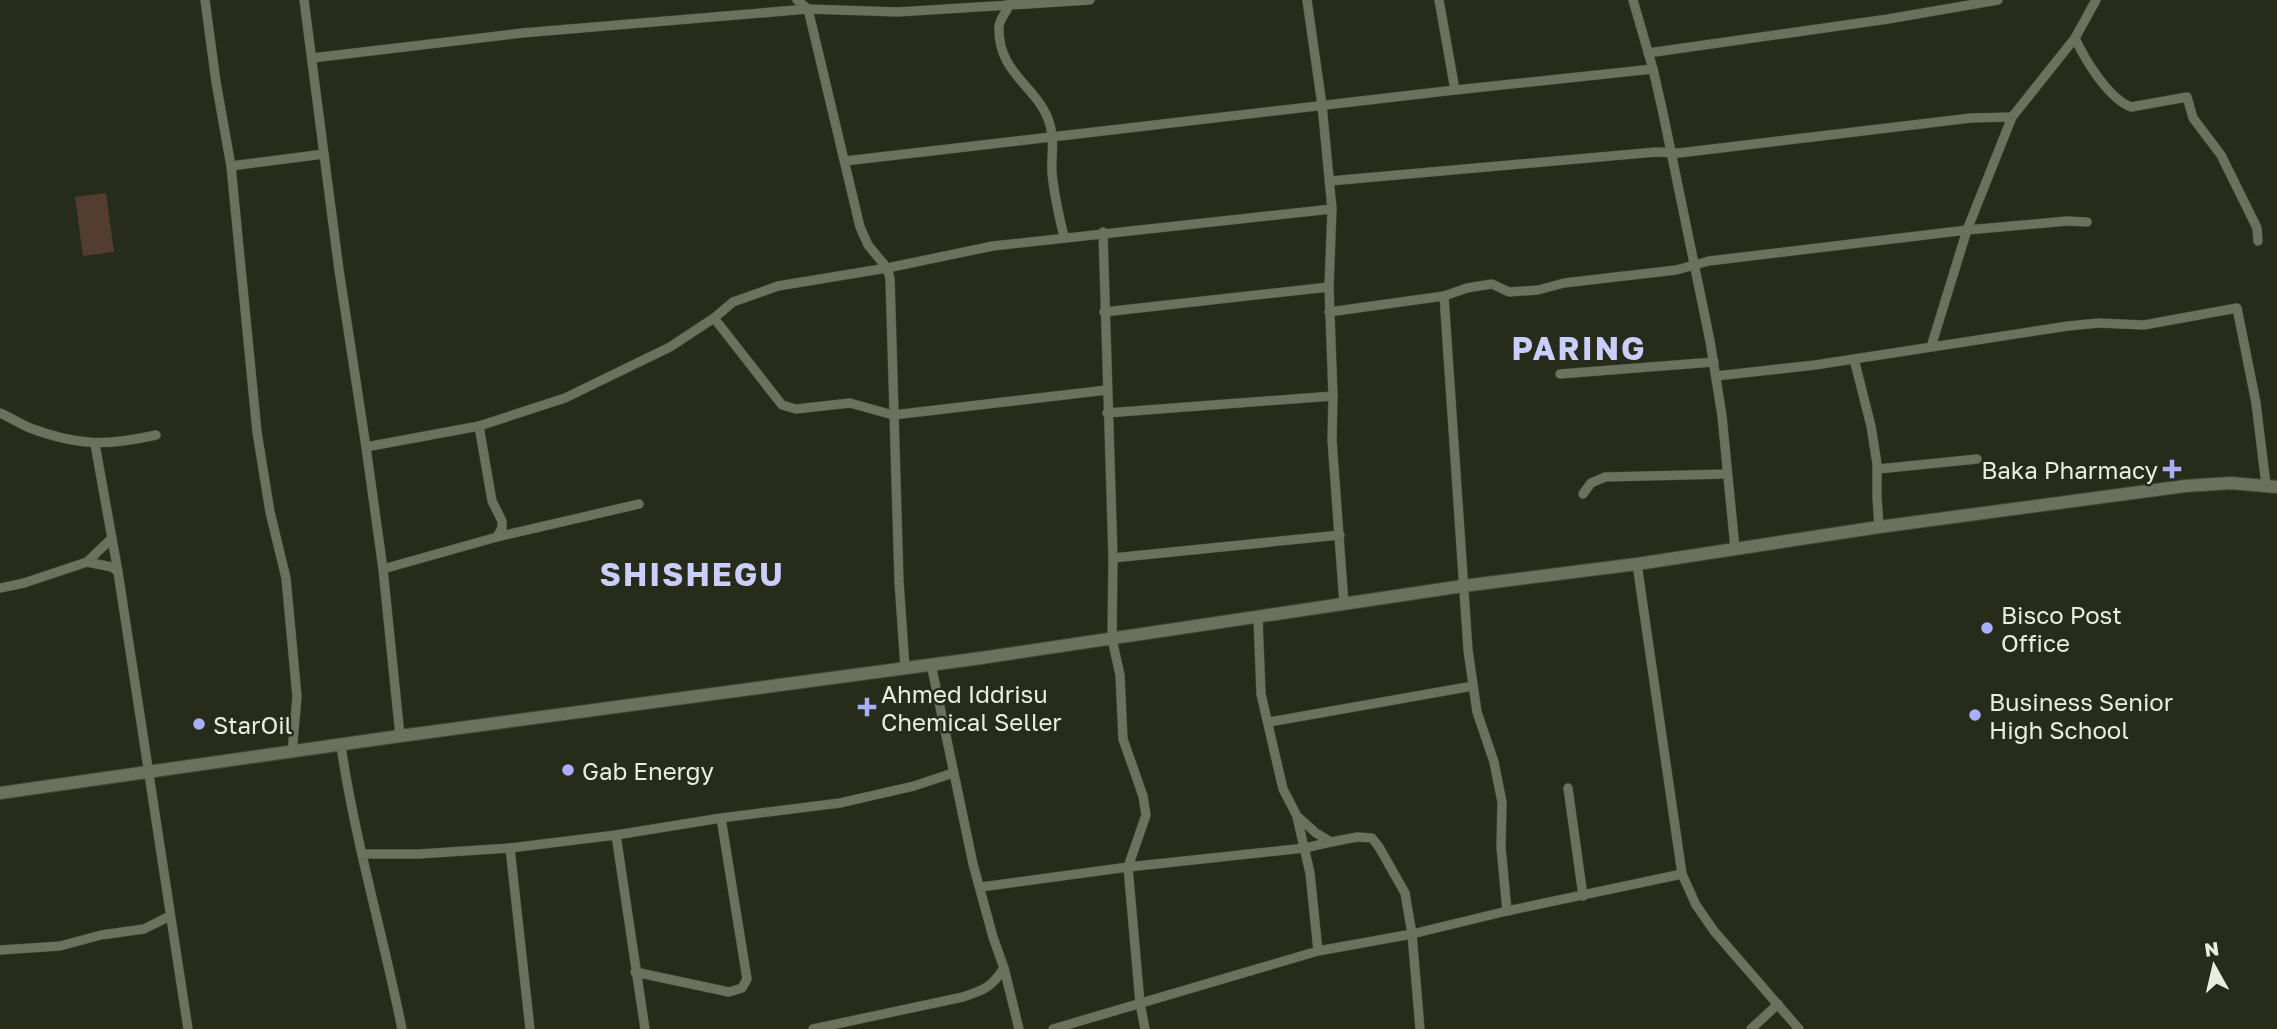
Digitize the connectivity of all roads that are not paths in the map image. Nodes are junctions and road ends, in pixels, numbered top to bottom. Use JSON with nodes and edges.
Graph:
{"nodes":[{"id":1,"x":205,"y":0,"type":"edge"},
{"id":2,"x":304,"y":0,"type":"edge"},
{"id":3,"x":797,"y":0,"type":"edge"},
{"id":4,"x":1090,"y":0,"type":"edge"},
{"id":5,"x":1307,"y":0,"type":"edge"},
{"id":6,"x":1439,"y":0,"type":"edge"},
{"id":7,"x":1633,"y":0,"type":"edge"},
{"id":8,"x":1998,"y":0,"type":"edge"},
{"id":9,"x":2096,"y":0,"type":"edge"},
{"id":10,"x":1010,"y":3,"type":"edge"},
{"id":11,"x":808,"y":9,"type":"junction"},
{"id":12,"x":2075,"y":38,"type":"junction"},
{"id":13,"x":1648,"y":53,"type":"junction"},
{"id":14,"x":312,"y":58,"type":"junction"},
{"id":15,"x":1653,"y":69,"type":"junction"},
{"id":16,"x":1455,"y":90,"type":"junction"},
{"id":17,"x":1322,"y":105,"type":"junction"},
{"id":18,"x":2012,"y":117,"type":"junction"},
{"id":19,"x":1053,"y":136,"type":"junction"},
{"id":20,"x":1671,"y":153,"type":"junction"},
{"id":21,"x":324,"y":154,"type":"junction"},
{"id":22,"x":845,"y":161,"type":"junction"},
{"id":23,"x":231,"y":166,"type":"junction"},
{"id":24,"x":1330,"y":181,"type":"junction"},
{"id":25,"x":1332,"y":209,"type":"junction"},
{"id":26,"x":2087,"y":222,"type":"dead end"},
{"id":27,"x":1967,"y":230,"type":"junction"},
{"id":28,"x":1102,"y":233,"type":"junction"},
{"id":29,"x":1064,"y":237,"type":"junction"},
{"id":30,"x":2258,"y":241,"type":"dead end"},
{"id":31,"x":1695,"y":265,"type":"junction"},
{"id":32,"x":887,"y":268,"type":"junction"},
{"id":33,"x":1328,"y":287,"type":"junction"},
{"id":34,"x":1444,"y":296,"type":"junction"},
{"id":35,"x":1104,"y":312,"type":"junction"},
{"id":36,"x":1329,"y":312,"type":"junction"},
{"id":37,"x":714,"y":318,"type":"junction"},
{"id":38,"x":1931,"y":347,"type":"junction"},
{"id":39,"x":1854,"y":359,"type":"junction"},
{"id":40,"x":1714,"y":362,"type":"junction"},
{"id":41,"x":1560,"y":374,"type":"dead end"},
{"id":42,"x":1716,"y":376,"type":"junction"},
{"id":43,"x":1107,"y":390,"type":"junction"},
{"id":44,"x":1333,"y":396,"type":"junction"},
{"id":45,"x":1107,"y":413,"type":"junction"},
{"id":46,"x":893,"y":415,"type":"junction"},
{"id":47,"x":3,"y":416,"type":"edge"},
{"id":48,"x":479,"y":426,"type":"junction"},
{"id":49,"x":156,"y":435,"type":"dead end"},
{"id":50,"x":95,"y":444,"type":"junction"},
{"id":51,"x":366,"y":447,"type":"junction"},
{"id":52,"x":1977,"y":459,"type":"dead end"},
{"id":53,"x":1878,"y":470,"type":"junction"},
{"id":54,"x":1727,"y":474,"type":"junction"},
{"id":55,"x":2271,"y":486,"type":"edge"},
{"id":56,"x":1583,"y":494,"type":"dead end"},
{"id":57,"x":639,"y":504,"type":"dead end"},
{"id":58,"x":1879,"y":527,"type":"junction"},
{"id":59,"x":1340,"y":535,"type":"junction"},
{"id":60,"x":497,"y":537,"type":"junction"},
{"id":61,"x":112,"y":538,"type":"junction"},
{"id":62,"x":1735,"y":548,"type":"junction"},
{"id":63,"x":1113,"y":558,"type":"junction"},
{"id":64,"x":87,"y":562,"type":"junction"},
{"id":65,"x":1637,"y":564,"type":"junction"},
{"id":66,"x":383,"y":569,"type":"junction"},
{"id":67,"x":118,"y":572,"type":"junction"},
{"id":68,"x":1463,"y":586,"type":"junction"},
{"id":69,"x":0,"y":588,"type":"edge"},
{"id":70,"x":1343,"y":604,"type":"junction"},
{"id":71,"x":1258,"y":618,"type":"junction"},
{"id":72,"x":1112,"y":639,"type":"junction"},
{"id":73,"x":931,"y":664,"type":"junction"},
{"id":74,"x":905,"y":668,"type":"junction"},
{"id":75,"x":1473,"y":686,"type":"junction"},
{"id":76,"x":1269,"y":722,"type":"junction"},
{"id":77,"x":400,"y":736,"type":"junction"},
{"id":78,"x":341,"y":746,"type":"junction"},
{"id":79,"x":292,"y":753,"type":"junction"},
{"id":80,"x":953,"y":773,"type":"junction"},
{"id":81,"x":150,"y":774,"type":"junction"},
{"id":82,"x":1568,"y":788,"type":"dead end"},
{"id":83,"x":0,"y":793,"type":"edge"},
{"id":84,"x":1297,"y":816,"type":"junction"},
{"id":85,"x":721,"y":818,"type":"junction"},
{"id":86,"x":616,"y":835,"type":"junction"},
{"id":87,"x":1331,"y":842,"type":"junction"},
{"id":88,"x":510,"y":848,"type":"junction"},
{"id":89,"x":1305,"y":848,"type":"junction"},
{"id":90,"x":362,"y":854,"type":"junction"},
{"id":91,"x":1128,"y":867,"type":"junction"},
{"id":92,"x":1682,"y":874,"type":"junction"},
{"id":93,"x":981,"y":887,"type":"junction"},
{"id":94,"x":1583,"y":896,"type":"junction"},
{"id":95,"x":1507,"y":911,"type":"junction"},
{"id":96,"x":170,"y":916,"type":"junction"},
{"id":97,"x":1412,"y":934,"type":"junction"},
{"id":98,"x":0,"y":950,"type":"edge"},
{"id":99,"x":1318,"y":951,"type":"junction"},
{"id":100,"x":1003,"y":968,"type":"junction"},
{"id":101,"x":635,"y":972,"type":"junction"},
{"id":102,"x":1140,"y":1003,"type":"junction"},
{"id":103,"x":1778,"y":1004,"type":"junction"},
{"id":104,"x":188,"y":1029,"type":"edge"},
{"id":105,"x":402,"y":1029,"type":"edge"},
{"id":106,"x":530,"y":1029,"type":"edge"},
{"id":107,"x":645,"y":1029,"type":"edge"},
{"id":108,"x":813,"y":1029,"type":"edge"},
{"id":109,"x":1018,"y":1029,"type":"edge"},
{"id":110,"x":1053,"y":1029,"type":"edge"},
{"id":111,"x":1145,"y":1029,"type":"edge"},
{"id":112,"x":1420,"y":1029,"type":"edge"},
{"id":113,"x":1751,"y":1029,"type":"edge"},
{"id":114,"x":1799,"y":1029,"type":"edge"}],
"edges":[{"from":1,"to":23,"type":"street"},
{"from":2,"to":14,"type":"street"},
{"from":3,"to":11,"type":"street"},
{"from":4,"to":10,"type":"street"},
{"from":5,"to":17,"type":"street"},
{"from":6,"to":16,"type":"street"},
{"from":7,"to":13,"type":"street"},
{"from":8,"to":13,"type":"street"},
{"from":9,"to":12,"type":"street"},
{"from":10,"to":11,"type":"street"},
{"from":10,"to":19,"type":"street"},
{"from":11,"to":14,"type":"street"},
{"from":11,"to":22,"type":"street"},
{"from":12,"to":18,"type":"street"},
{"from":12,"to":30,"type":"street"},
{"from":13,"to":15,"type":"street"},
{"from":14,"to":21,"type":"street"},
{"from":15,"to":16,"type":"street"},
{"from":15,"to":20,"type":"street"},
{"from":16,"to":17,"type":"street"},
{"from":17,"to":19,"type":"street"},
{"from":17,"to":24,"type":"street"},
{"from":18,"to":20,"type":"street"},
{"from":18,"to":27,"type":"street"},
{"from":19,"to":22,"type":"street"},
{"from":19,"to":29,"type":"street"},
{"from":20,"to":24,"type":"street"},
{"from":20,"to":31,"type":"street"},
{"from":21,"to":23,"type":"street"},
{"from":21,"to":51,"type":"street"},
{"from":22,"to":32,"type":"street"},
{"from":23,"to":79,"type":"street"},
{"from":24,"to":25,"type":"street"},
{"from":25,"to":28,"type":"street"},
{"from":25,"to":33,"type":"street"},
{"from":26,"to":27,"type":"street"},
{"from":27,"to":31,"type":"street"},
{"from":27,"to":38,"type":"street"},
{"from":28,"to":29,"type":"street"},
{"from":28,"to":35,"type":"street"},
{"from":29,"to":32,"type":"street"},
{"from":31,"to":34,"type":"street"},
{"from":31,"to":40,"type":"street"},
{"from":32,"to":37,"type":"street"},
{"from":32,"to":46,"type":"street"},
{"from":33,"to":35,"type":"street"},
{"from":33,"to":36,"type":"street"},
{"from":34,"to":36,"type":"street"},
{"from":34,"to":68,"type":"street"},
{"from":35,"to":43,"type":"street"},
{"from":36,"to":44,"type":"street"},
{"from":37,"to":46,"type":"street"},
{"from":37,"to":48,"type":"street"},
{"from":38,"to":39,"type":"street"},
{"from":38,"to":55,"type":"street"},
{"from":39,"to":42,"type":"street"},
{"from":39,"to":53,"type":"street"},
{"from":40,"to":41,"type":"street"},
{"from":40,"to":42,"type":"street"},
{"from":42,"to":54,"type":"street"},
{"from":43,"to":45,"type":"street"},
{"from":43,"to":46,"type":"street"},
{"from":44,"to":45,"type":"street"},
{"from":44,"to":59,"type":"street"},
{"from":45,"to":63,"type":"street"},
{"from":46,"to":74,"type":"street"},
{"from":47,"to":50,"type":"street"},
{"from":48,"to":51,"type":"street"},
{"from":48,"to":60,"type":"street"},
{"from":49,"to":50,"type":"street"},
{"from":50,"to":61,"type":"street"},
{"from":51,"to":66,"type":"street"},
{"from":52,"to":53,"type":"street"},
{"from":53,"to":58,"type":"street"},
{"from":54,"to":56,"type":"street"},
{"from":54,"to":62,"type":"street"},
{"from":55,"to":58,"type":"main road"},
{"from":57,"to":60,"type":"street"},
{"from":58,"to":62,"type":"main road"},
{"from":59,"to":63,"type":"street"},
{"from":59,"to":70,"type":"street"},
{"from":60,"to":66,"type":"street"},
{"from":61,"to":64,"type":"street"},
{"from":61,"to":67,"type":"street"},
{"from":62,"to":65,"type":"main road"},
{"from":63,"to":72,"type":"street"},
{"from":64,"to":67,"type":"street"},
{"from":64,"to":69,"type":"street"},
{"from":65,"to":68,"type":"main road"},
{"from":65,"to":92,"type":"street"},
{"from":66,"to":77,"type":"street"},
{"from":67,"to":81,"type":"street"},
{"from":68,"to":70,"type":"main road"},
{"from":68,"to":75,"type":"street"},
{"from":70,"to":71,"type":"main road"},
{"from":71,"to":72,"type":"main road"},
{"from":71,"to":76,"type":"street"},
{"from":72,"to":73,"type":"main road"},
{"from":72,"to":91,"type":"street"},
{"from":73,"to":74,"type":"main road"},
{"from":73,"to":80,"type":"street"},
{"from":74,"to":77,"type":"main road"},
{"from":75,"to":76,"type":"street"},
{"from":75,"to":95,"type":"street"},
{"from":76,"to":84,"type":"street"},
{"from":77,"to":78,"type":"main road"},
{"from":78,"to":79,"type":"main road"},
{"from":78,"to":90,"type":"street"},
{"from":79,"to":81,"type":"main road"},
{"from":80,"to":85,"type":"street"},
{"from":80,"to":93,"type":"street"},
{"from":81,"to":83,"type":"main road"},
{"from":81,"to":96,"type":"street"},
{"from":82,"to":94,"type":"street"},
{"from":84,"to":87,"type":"street"},
{"from":84,"to":89,"type":"street"},
{"from":85,"to":86,"type":"street"},
{"from":85,"to":101,"type":"street"},
{"from":86,"to":88,"type":"street"},
{"from":86,"to":101,"type":"street"},
{"from":87,"to":89,"type":"street"},
{"from":87,"to":97,"type":"street"},
{"from":88,"to":90,"type":"street"},
{"from":88,"to":106,"type":"street"},
{"from":89,"to":91,"type":"street"},
{"from":89,"to":99,"type":"street"},
{"from":90,"to":105,"type":"street"},
{"from":91,"to":93,"type":"street"},
{"from":91,"to":102,"type":"street"},
{"from":92,"to":94,"type":"street"},
{"from":92,"to":103,"type":"street"},
{"from":93,"to":100,"type":"street"},
{"from":94,"to":95,"type":"street"},
{"from":95,"to":97,"type":"street"},
{"from":96,"to":98,"type":"street"},
{"from":96,"to":104,"type":"street"},
{"from":97,"to":99,"type":"street"},
{"from":97,"to":112,"type":"street"},
{"from":99,"to":102,"type":"street"},
{"from":100,"to":108,"type":"street"},
{"from":100,"to":109,"type":"street"},
{"from":101,"to":107,"type":"street"},
{"from":102,"to":110,"type":"street"},
{"from":102,"to":111,"type":"street"},
{"from":103,"to":113,"type":"street"},
{"from":103,"to":114,"type":"street"}]}
